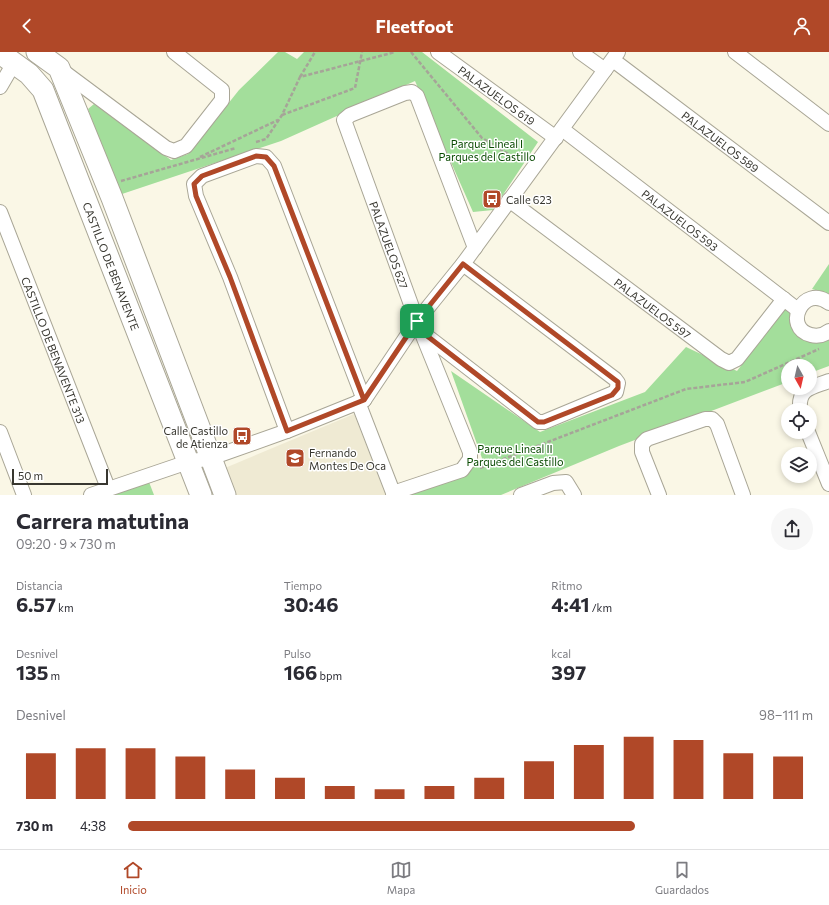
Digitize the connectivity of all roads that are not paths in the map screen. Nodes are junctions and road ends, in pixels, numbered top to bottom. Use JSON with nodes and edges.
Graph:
{"nodes":[{"id":1,"x":37,"y":52,"type":"edge"},
{"id":2,"x":174,"y":52,"type":"edge"},
{"id":3,"x":438,"y":52,"type":"edge"},
{"id":4,"x":580,"y":52,"type":"edge"},
{"id":5,"x":735,"y":52,"type":"edge"},
{"id":6,"x":7,"y":58,"type":"edge"},
{"id":7,"x":612,"y":61,"type":"edge"},
{"id":8,"x":59,"y":68,"type":"junction"},
{"id":9,"x":0,"y":87,"type":"edge"},
{"id":10,"x":829,"y":124,"type":"edge"},
{"id":11,"x":559,"y":133,"type":"junction"},
{"id":12,"x":509,"y":200,"type":"junction"},
{"id":13,"x":0,"y":212,"type":"edge"},
{"id":14,"x":829,"y":223,"type":"edge"},
{"id":15,"x":475,"y":248,"type":"junction"},
{"id":16,"x":463,"y":264,"type":"junction"},
{"id":17,"x":784,"y":299,"type":"junction"},
{"id":18,"x":829,"y":303,"type":"edge"},
{"id":19,"x":798,"y":310,"type":"junction"},
{"id":20,"x":419,"y":326,"type":"junction"},
{"id":21,"x":829,"y":331,"type":"edge"},
{"id":22,"x":829,"y":381,"type":"edge"},
{"id":23,"x":361,"y":401,"type":"junction"},
{"id":24,"x":799,"y":403,"type":"edge"},
{"id":25,"x":287,"y":431,"type":"junction"},
{"id":26,"x":0,"y":432,"type":"edge"},
{"id":27,"x":811,"y":439,"type":"edge"},
{"id":28,"x":211,"y":458,"type":"junction"},
{"id":29,"x":188,"y":462,"type":"junction"},
{"id":30,"x":829,"y":484,"type":"edge"},
{"id":31,"x":108,"y":488,"type":"junction"},
{"id":32,"x":393,"y":494,"type":"edge"},
{"id":33,"x":24,"y":495,"type":"edge"},
{"id":34,"x":91,"y":495,"type":"edge"},
{"id":35,"x":202,"y":495,"type":"edge"},
{"id":36,"x":225,"y":495,"type":"edge"},
{"id":37,"x":521,"y":495,"type":"edge"},
{"id":38,"x":574,"y":495,"type":"edge"},
{"id":39,"x":659,"y":495,"type":"edge"},
{"id":40,"x":743,"y":495,"type":"edge"}],
"edges":[{"from":1,"to":8,"type":"street"},
{"from":2,"to":8,"type":"street"},
{"from":3,"to":11,"type":"street","name":"PALAZUELOS 619"},
{"from":4,"to":7,"type":"street","name":"PALAZUELOS 589"},
{"from":5,"to":10,"type":"street"},
{"from":6,"to":9,"type":"street"},
{"from":6,"to":29,"type":"street","name":"CASTILLO DE BENAVENTE"},
{"from":7,"to":11,"type":"street"},
{"from":7,"to":14,"type":"street","name":"PALAZUELOS 589"},
{"from":8,"to":28,"type":"street"},
{"from":11,"to":12,"type":"street"},
{"from":11,"to":17,"type":"street","name":"PALAZUELOS 593"},
{"from":12,"to":15,"type":"street"},
{"from":12,"to":17,"type":"street","name":"PALAZUELOS 597"},
{"from":13,"to":31,"type":"street","name":"CASTILLO DE BENAVENTE 313"},
{"from":15,"to":16,"type":"street"},
{"from":15,"to":20,"type":"street","name":"PALAZUELOS 627"},
{"from":16,"to":20,"type":"street"},
{"from":16,"to":20,"type":"street"},
{"from":17,"to":19,"type":"street","name":"PALAZUELOS 593"},
{"from":18,"to":19,"type":"street"},
{"from":19,"to":21,"type":"street"},
{"from":20,"to":23,"type":"street"},
{"from":20,"to":32,"type":"street","name":"PALAZUELOS 627"},
{"from":22,"to":24,"type":"street"},
{"from":23,"to":25,"type":"street"},
{"from":23,"to":25,"type":"street"},
{"from":23,"to":32,"type":"street"},
{"from":25,"to":28,"type":"street"},
{"from":26,"to":33,"type":"street"},
{"from":27,"to":30,"type":"street"},
{"from":28,"to":29,"type":"street"},
{"from":28,"to":36,"type":"street"},
{"from":29,"to":31,"type":"street"},
{"from":29,"to":35,"type":"street","name":"CASTILLO DE BENAVENTE"},
{"from":31,"to":34,"type":"street"},
{"from":37,"to":38,"type":"street"},
{"from":39,"to":40,"type":"street"}]}
